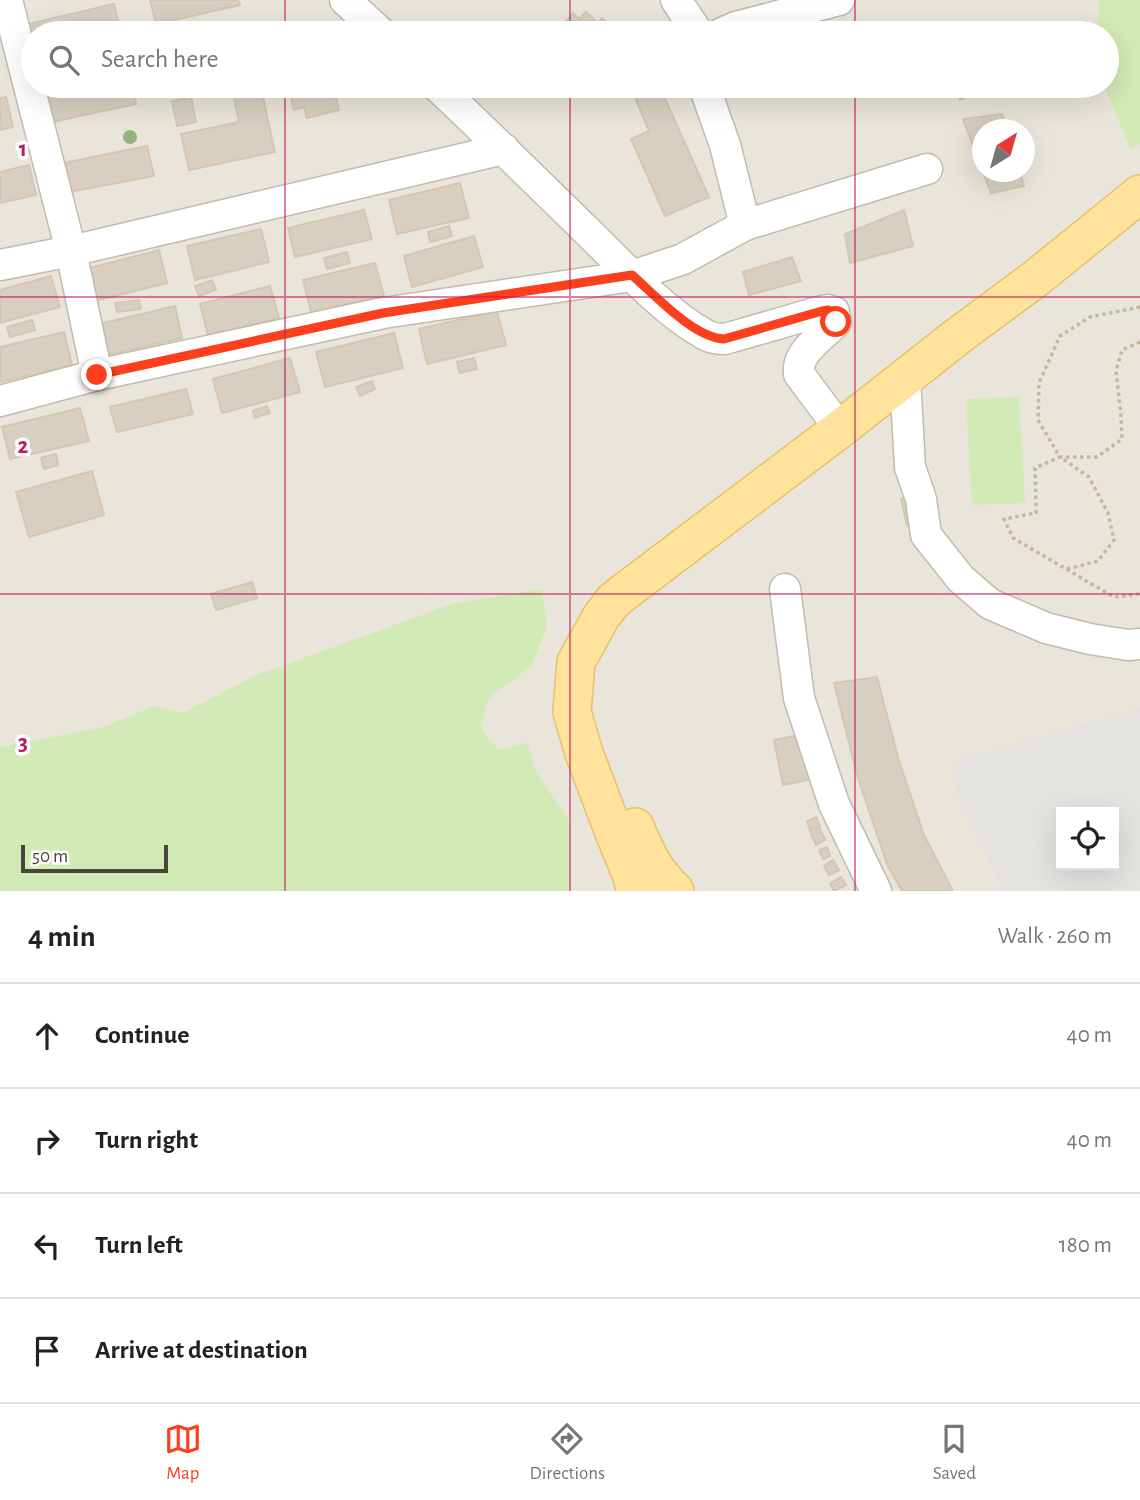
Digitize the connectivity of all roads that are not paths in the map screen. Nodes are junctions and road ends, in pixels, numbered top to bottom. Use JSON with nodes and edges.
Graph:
{"nodes":[{"id":1,"x":8,"y":0,"type":"edge"},
{"id":2,"x":345,"y":0,"type":"edge"},
{"id":3,"x":676,"y":0,"type":"edge"},
{"id":4,"x":839,"y":0,"type":"edge"},
{"id":5,"x":368,"y":21,"type":"edge"},
{"id":6,"x":690,"y":21,"type":"edge"},
{"id":7,"x":759,"y":21,"type":"edge"},
{"id":8,"x":21,"y":52,"type":"edge"},
{"id":9,"x":33,"y":98,"type":"edge"},
{"id":10,"x":450,"y":98,"type":"edge"},
{"id":11,"x":708,"y":98,"type":"edge"},
{"id":12,"x":504,"y":149,"type":"junction"},
{"id":13,"x":928,"y":169,"type":"dead end"},
{"id":14,"x":1140,"y":194,"type":"edge"},
{"id":15,"x":745,"y":225,"type":"junction"},
{"id":16,"x":71,"y":251,"type":"junction"},
{"id":17,"x":0,"y":265,"type":"edge"},
{"id":18,"x":632,"y":275,"type":"junction"},
{"id":19,"x":97,"y":375,"type":"junction"},
{"id":20,"x":905,"y":393,"type":"junction"},
{"id":21,"x":0,"y":401,"type":"edge"},
{"id":22,"x":840,"y":429,"type":"junction"},
{"id":23,"x":785,"y":589,"type":"dead end"},
{"id":24,"x":1140,"y":644,"type":"edge"},
{"id":25,"x":585,"y":679,"type":"junction"},
{"id":26,"x":636,"y":891,"type":"edge"},
{"id":27,"x":675,"y":891,"type":"edge"},
{"id":28,"x":876,"y":891,"type":"edge"}],
"edges":[{"from":1,"to":8,"type":"lane"},
{"from":2,"to":5,"type":"lane"},
{"from":3,"to":6,"type":"lane"},
{"from":4,"to":7,"type":"lane"},
{"from":9,"to":16,"type":"lane"},
{"from":10,"to":12,"type":"lane"},
{"from":11,"to":15,"type":"lane"},
{"from":12,"to":16,"type":"lane"},
{"from":12,"to":18,"type":"lane"},
{"from":13,"to":15,"type":"lane"},
{"from":14,"to":20,"type":"main road"},
{"from":15,"to":18,"type":"lane"},
{"from":16,"to":17,"type":"lane"},
{"from":16,"to":19,"type":"lane"},
{"from":18,"to":19,"type":"lane"},
{"from":18,"to":22,"type":"lane"},
{"from":19,"to":21,"type":"lane"},
{"from":20,"to":22,"type":"main road"},
{"from":20,"to":24,"type":"lane"},
{"from":20,"to":25,"type":"main road"},
{"from":22,"to":25,"type":"main road"},
{"from":23,"to":28,"type":"lane"},
{"from":25,"to":26,"type":"main road"},
{"from":25,"to":27,"type":"main road"}]}
